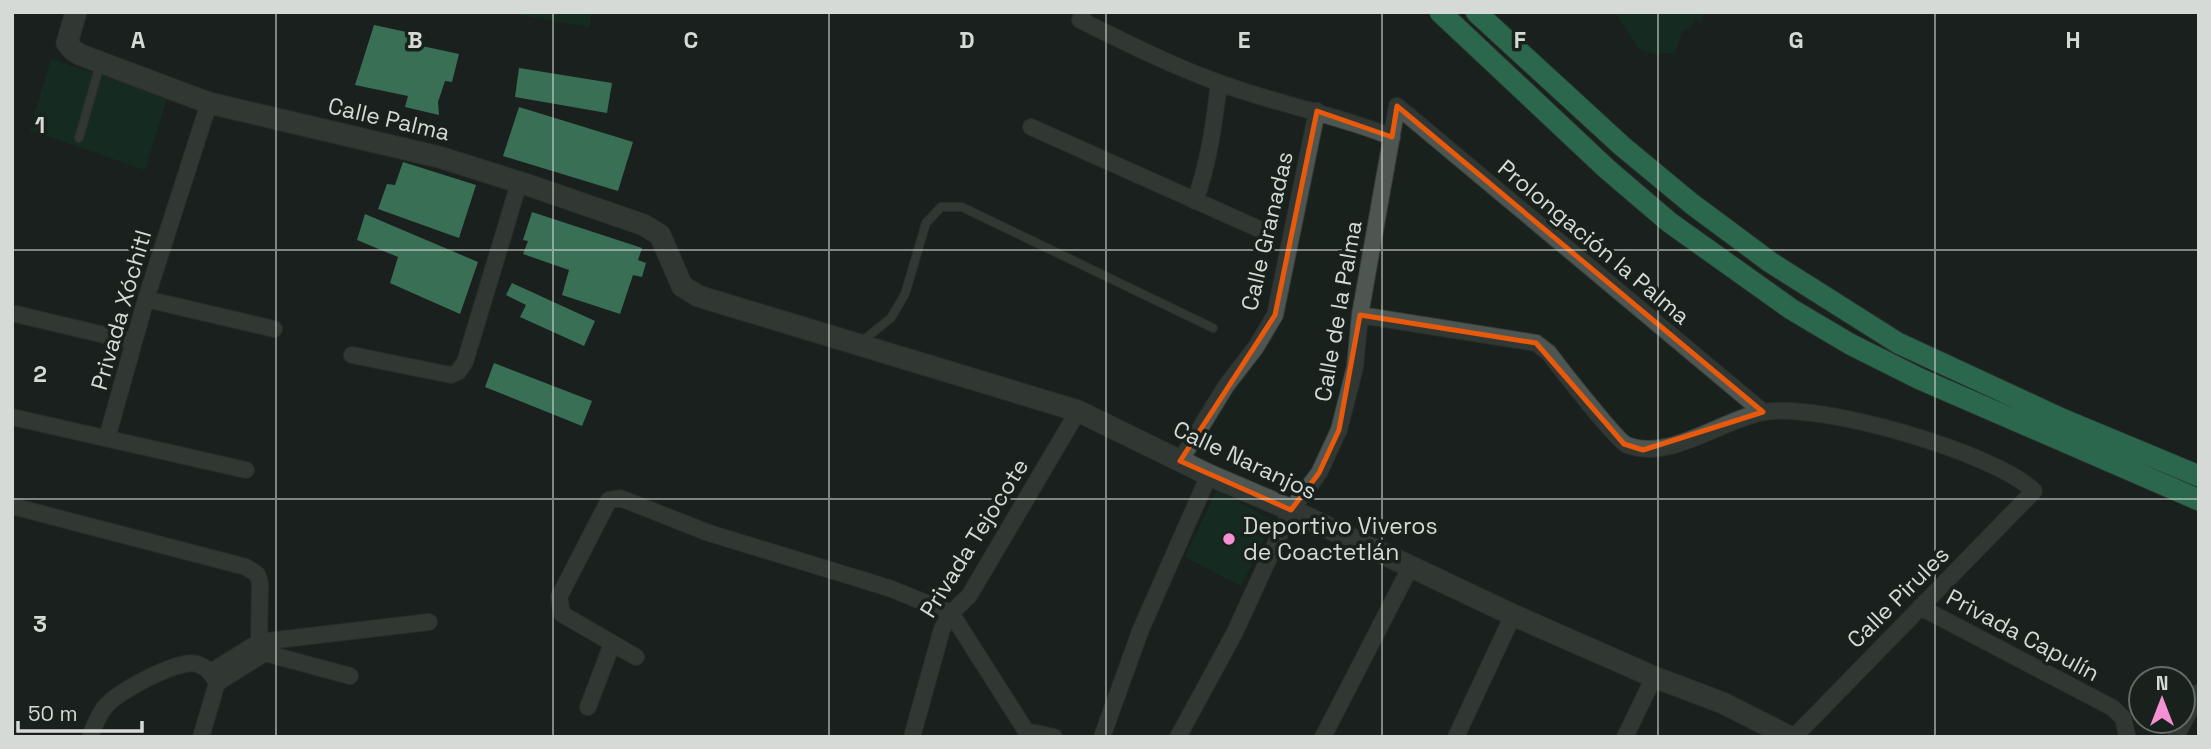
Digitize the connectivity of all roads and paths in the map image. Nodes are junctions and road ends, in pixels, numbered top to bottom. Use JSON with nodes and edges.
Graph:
{"nodes":[{"id":1,"x":76,"y":12,"type":"edge"},
{"id":2,"x":1083,"y":12,"type":"edge"},
{"id":3,"x":1440,"y":12,"type":"edge"},
{"id":4,"x":1450,"y":12,"type":"edge"},
{"id":5,"x":1476,"y":12,"type":"edge"},
{"id":6,"x":1490,"y":12,"type":"edge"},
{"id":7,"x":101,"y":62,"type":"junction"},
{"id":8,"x":1219,"y":83,"type":"junction"},
{"id":9,"x":209,"y":103,"type":"junction"},
{"id":10,"x":1396,"y":106,"type":"joint"},
{"id":11,"x":1317,"y":111,"type":"junction"},
{"id":12,"x":1031,"y":127,"type":"dead end"},
{"id":13,"x":1392,"y":137,"type":"junction"},
{"id":14,"x":79,"y":138,"type":"dead end"},
{"id":15,"x":519,"y":183,"type":"junction"},
{"id":16,"x":1195,"y":201,"type":"junction"},
{"id":17,"x":1268,"y":233,"type":"dead end"},
{"id":18,"x":698,"y":296,"type":"joint"},
{"id":19,"x":146,"y":299,"type":"junction"},
{"id":20,"x":16,"y":314,"type":"dead end"},
{"id":21,"x":1360,"y":315,"type":"junction"},
{"id":22,"x":1213,"y":328,"type":"dead end"},
{"id":23,"x":274,"y":329,"type":"dead end"},
{"id":24,"x":134,"y":342,"type":"junction"},
{"id":25,"x":859,"y":344,"type":"junction"},
{"id":26,"x":352,"y":355,"type":"dead end"},
{"id":27,"x":1078,"y":411,"type":"junction"},
{"id":28,"x":1763,"y":412,"type":"junction"},
{"id":29,"x":12,"y":417,"type":"edge"},
{"id":30,"x":107,"y":438,"type":"junction"},
{"id":31,"x":1180,"y":461,"type":"junction"},
{"id":32,"x":246,"y":470,"type":"dead end"},
{"id":33,"x":1209,"y":475,"type":"junction"},
{"id":34,"x":2199,"y":475,"type":"edge"},
{"id":35,"x":2199,"y":499,"type":"edge"},
{"id":36,"x":12,"y":506,"type":"edge"},
{"id":37,"x":1291,"y":510,"type":"junction"},
{"id":38,"x":1412,"y":566,"type":"junction"},
{"id":39,"x":1920,"y":607,"type":"junction"},
{"id":40,"x":951,"y":613,"type":"junction"},
{"id":41,"x":1513,"y":615,"type":"junction"},
{"id":42,"x":429,"y":622,"type":"dead end"},
{"id":43,"x":259,"y":642,"type":"junction"},
{"id":44,"x":612,"y":644,"type":"junction"},
{"id":45,"x":636,"y":657,"type":"dead end"},
{"id":46,"x":350,"y":676,"type":"dead end"},
{"id":47,"x":214,"y":677,"type":"junction"},
{"id":48,"x":1654,"y":677,"type":"junction"},
{"id":49,"x":2199,"y":692,"type":"edge"},
{"id":50,"x":588,"y":707,"type":"dead end"},
{"id":51,"x":2129,"y":736,"type":"edge"},
{"id":52,"x":90,"y":737,"type":"edge"},
{"id":53,"x":201,"y":737,"type":"edge"},
{"id":54,"x":912,"y":737,"type":"edge"},
{"id":55,"x":1054,"y":737,"type":"edge"},
{"id":56,"x":1101,"y":737,"type":"edge"},
{"id":57,"x":1178,"y":737,"type":"edge"},
{"id":58,"x":1323,"y":737,"type":"edge"},
{"id":59,"x":1456,"y":737,"type":"edge"},
{"id":60,"x":1625,"y":737,"type":"edge"},
{"id":61,"x":1792,"y":737,"type":"edge"},
{"id":62,"x":2176,"y":737,"type":"edge"}],
"edges":[{"from":1,"to":7,"type":"street","name":"Calle Palma"},
{"from":2,"to":8,"type":"street"},
{"from":3,"to":35,"type":"highway"},
{"from":4,"to":35,"type":"highway"},
{"from":5,"to":34,"type":"highway"},
{"from":6,"to":34,"type":"highway"},
{"from":7,"to":9,"type":"street","name":"Calle Palma"},
{"from":7,"to":14,"type":"lane"},
{"from":8,"to":11,"type":"street"},
{"from":8,"to":16,"type":"street"},
{"from":9,"to":15,"type":"street","name":"Calle Palma"},
{"from":9,"to":19,"type":"street","name":"Privada Xóchitl"},
{"from":10,"to":13,"type":"street","name":"Calle de la Palma"},
{"from":10,"to":28,"type":"street","name":"Prolongación la Palma"},
{"from":11,"to":13,"type":"street"},
{"from":11,"to":31,"type":"street","name":"Calle Granadas"},
{"from":12,"to":16,"type":"street"},
{"from":13,"to":21,"type":"street","name":"Calle de la Palma"},
{"from":15,"to":18,"type":"street","name":"Calle Palma"},
{"from":15,"to":26,"type":"street"},
{"from":16,"to":17,"type":"street"},
{"from":18,"to":25,"type":"street","name":"Calle Naranjos"},
{"from":19,"to":23,"type":"street"},
{"from":19,"to":24,"type":"street","name":"Privada Xóchitl"},
{"from":20,"to":24,"type":"street"},
{"from":21,"to":28,"type":"street"},
{"from":21,"to":37,"type":"street","name":"Calle de la Palma"},
{"from":22,"to":25,"type":"lane"},
{"from":24,"to":30,"type":"street","name":"Privada Xóchitl"},
{"from":25,"to":27,"type":"street","name":"Calle Naranjos"},
{"from":27,"to":31,"type":"street","name":"Calle Naranjos"},
{"from":27,"to":40,"type":"street","name":"Privada Tejocote"},
{"from":28,"to":39,"type":"street","name":"Calle Pirules"},
{"from":29,"to":30,"type":"street"},
{"from":30,"to":32,"type":"street"},
{"from":31,"to":33,"type":"street","name":"Calle Naranjos"},
{"from":33,"to":37,"type":"street","name":"Calle Naranjos"},
{"from":33,"to":56,"type":"street"},
{"from":36,"to":43,"type":"street"},
{"from":37,"to":38,"type":"street","name":"Calle Naranjos"},
{"from":37,"to":57,"type":"street"},
{"from":38,"to":41,"type":"street","name":"Calle Naranjos"},
{"from":38,"to":58,"type":"street"},
{"from":39,"to":51,"type":"street","name":"Privada Capulín"},
{"from":39,"to":61,"type":"street","name":"Calle Pirules"},
{"from":40,"to":44,"type":"street"},
{"from":40,"to":54,"type":"street","name":"Privada Tejocote"},
{"from":40,"to":55,"type":"street"},
{"from":41,"to":48,"type":"street","name":"Calle Naranjos"},
{"from":41,"to":59,"type":"street"},
{"from":42,"to":43,"type":"street"},
{"from":43,"to":47,"type":"street"},
{"from":44,"to":45,"type":"street"},
{"from":44,"to":50,"type":"street"},
{"from":46,"to":47,"type":"street"},
{"from":47,"to":52,"type":"street"},
{"from":47,"to":53,"type":"street"},
{"from":48,"to":60,"type":"street"},
{"from":48,"to":61,"type":"street","name":"Calle Naranjos"},
{"from":49,"to":62,"type":"street"}]}
